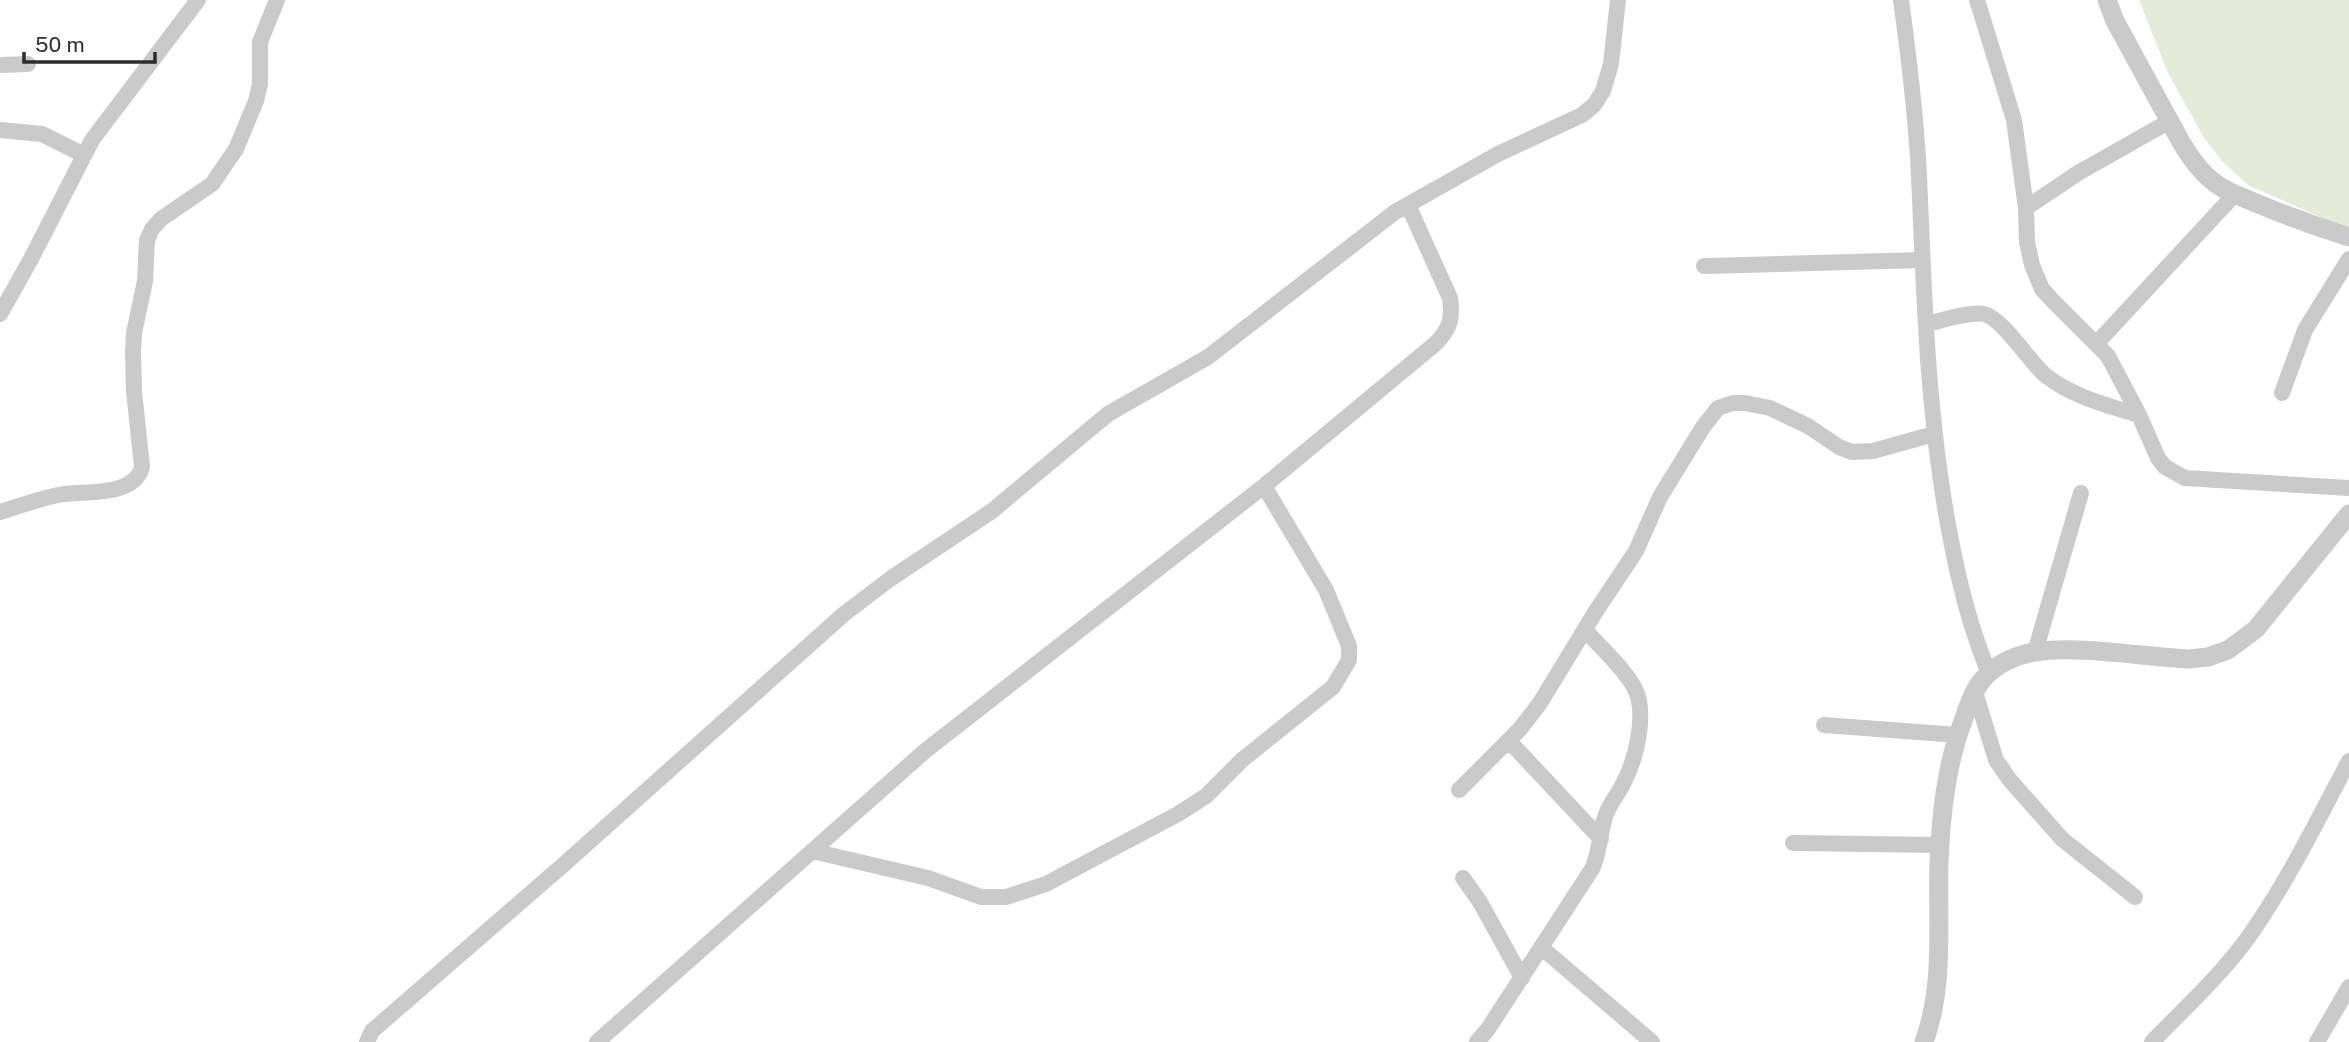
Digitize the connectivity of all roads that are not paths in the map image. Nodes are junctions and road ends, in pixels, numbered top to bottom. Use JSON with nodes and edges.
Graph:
{"nodes":[{"id":1,"x":198,"y":0,"type":"edge"},
{"id":2,"x":277,"y":0,"type":"edge"},
{"id":3,"x":1618,"y":0,"type":"edge"},
{"id":4,"x":1902,"y":0,"type":"edge"},
{"id":5,"x":1977,"y":0,"type":"edge"},
{"id":6,"x":2107,"y":0,"type":"edge"},
{"id":7,"x":27,"y":64,"type":"dead end"},
{"id":8,"x":0,"y":65,"type":"edge"},
{"id":9,"x":2170,"y":121,"type":"junction"},
{"id":10,"x":0,"y":130,"type":"edge"},
{"id":11,"x":84,"y":155,"type":"junction"},
{"id":12,"x":2235,"y":194,"type":"junction"},
{"id":13,"x":1408,"y":205,"type":"junction"},
{"id":14,"x":2026,"y":208,"type":"junction"},
{"id":15,"x":2349,"y":237,"type":"edge"},
{"id":16,"x":2349,"y":259,"type":"edge"},
{"id":17,"x":1922,"y":260,"type":"junction"},
{"id":18,"x":1704,"y":266,"type":"dead end"},
{"id":19,"x":0,"y":314,"type":"edge"},
{"id":20,"x":1926,"y":324,"type":"junction"},
{"id":21,"x":2096,"y":344,"type":"junction"},
{"id":22,"x":2282,"y":393,"type":"dead end"},
{"id":23,"x":2139,"y":415,"type":"junction"},
{"id":24,"x":1934,"y":434,"type":"junction"},
{"id":25,"x":1264,"y":486,"type":"junction"},
{"id":26,"x":2349,"y":488,"type":"edge"},
{"id":27,"x":2081,"y":493,"type":"dead end"},
{"id":28,"x":0,"y":512,"type":"edge"},
{"id":29,"x":2349,"y":513,"type":"edge"},
{"id":30,"x":1585,"y":630,"type":"junction"},
{"id":31,"x":2035,"y":652,"type":"junction"},
{"id":32,"x":1989,"y":673,"type":"junction"},
{"id":33,"x":1975,"y":692,"type":"junction"},
{"id":34,"x":1824,"y":725,"type":"dead end"},
{"id":35,"x":1958,"y":735,"type":"junction"},
{"id":36,"x":1509,"y":741,"type":"junction"},
{"id":37,"x":2349,"y":761,"type":"edge"},
{"id":38,"x":1459,"y":790,"type":"dead end"},
{"id":39,"x":1601,"y":839,"type":"junction"},
{"id":40,"x":1793,"y":843,"type":"dead end"},
{"id":41,"x":1940,"y":845,"type":"junction"},
{"id":42,"x":812,"y":851,"type":"junction"},
{"id":43,"x":1463,"y":878,"type":"dead end"},
{"id":44,"x":2135,"y":897,"type":"dead end"},
{"id":45,"x":1542,"y":948,"type":"junction"},
{"id":46,"x":1522,"y":978,"type":"junction"},
{"id":47,"x":2349,"y":987,"type":"edge"},
{"id":48,"x":367,"y":1042,"type":"edge"},
{"id":49,"x":597,"y":1042,"type":"edge"},
{"id":50,"x":1476,"y":1042,"type":"edge"},
{"id":51,"x":1652,"y":1042,"type":"edge"},
{"id":52,"x":1924,"y":1042,"type":"edge"},
{"id":53,"x":2152,"y":1042,"type":"edge"},
{"id":54,"x":2317,"y":1042,"type":"edge"}],
"edges":[{"from":1,"to":11,"type":"street"},
{"from":2,"to":28,"type":"street"},
{"from":3,"to":13,"type":"street"},
{"from":4,"to":17,"type":"street"},
{"from":5,"to":14,"type":"street"},
{"from":6,"to":9,"type":"street"},
{"from":7,"to":8,"type":"street"},
{"from":9,"to":12,"type":"street"},
{"from":9,"to":14,"type":"street"},
{"from":10,"to":11,"type":"street"},
{"from":11,"to":19,"type":"street"},
{"from":12,"to":15,"type":"street"},
{"from":12,"to":21,"type":"street"},
{"from":13,"to":25,"type":"street"},
{"from":13,"to":48,"type":"street"},
{"from":14,"to":21,"type":"street"},
{"from":16,"to":22,"type":"street"},
{"from":17,"to":18,"type":"street"},
{"from":17,"to":20,"type":"street"},
{"from":20,"to":23,"type":"street"},
{"from":20,"to":24,"type":"street"},
{"from":21,"to":23,"type":"street"},
{"from":23,"to":26,"type":"street"},
{"from":24,"to":30,"type":"street"},
{"from":24,"to":32,"type":"street"},
{"from":25,"to":42,"type":"street"},
{"from":25,"to":42,"type":"street"},
{"from":27,"to":31,"type":"street"},
{"from":29,"to":31,"type":"street"},
{"from":30,"to":36,"type":"street"},
{"from":30,"to":39,"type":"street"},
{"from":31,"to":32,"type":"street"},
{"from":32,"to":33,"type":"street"},
{"from":33,"to":35,"type":"street"},
{"from":33,"to":44,"type":"street"},
{"from":34,"to":35,"type":"street"},
{"from":35,"to":41,"type":"street"},
{"from":36,"to":38,"type":"street"},
{"from":36,"to":39,"type":"street"},
{"from":37,"to":53,"type":"street"},
{"from":39,"to":45,"type":"street"},
{"from":40,"to":41,"type":"street"},
{"from":41,"to":52,"type":"street"},
{"from":42,"to":49,"type":"street"},
{"from":43,"to":46,"type":"street"},
{"from":45,"to":46,"type":"street"},
{"from":45,"to":51,"type":"street"},
{"from":46,"to":50,"type":"street"},
{"from":47,"to":54,"type":"street"}]}
